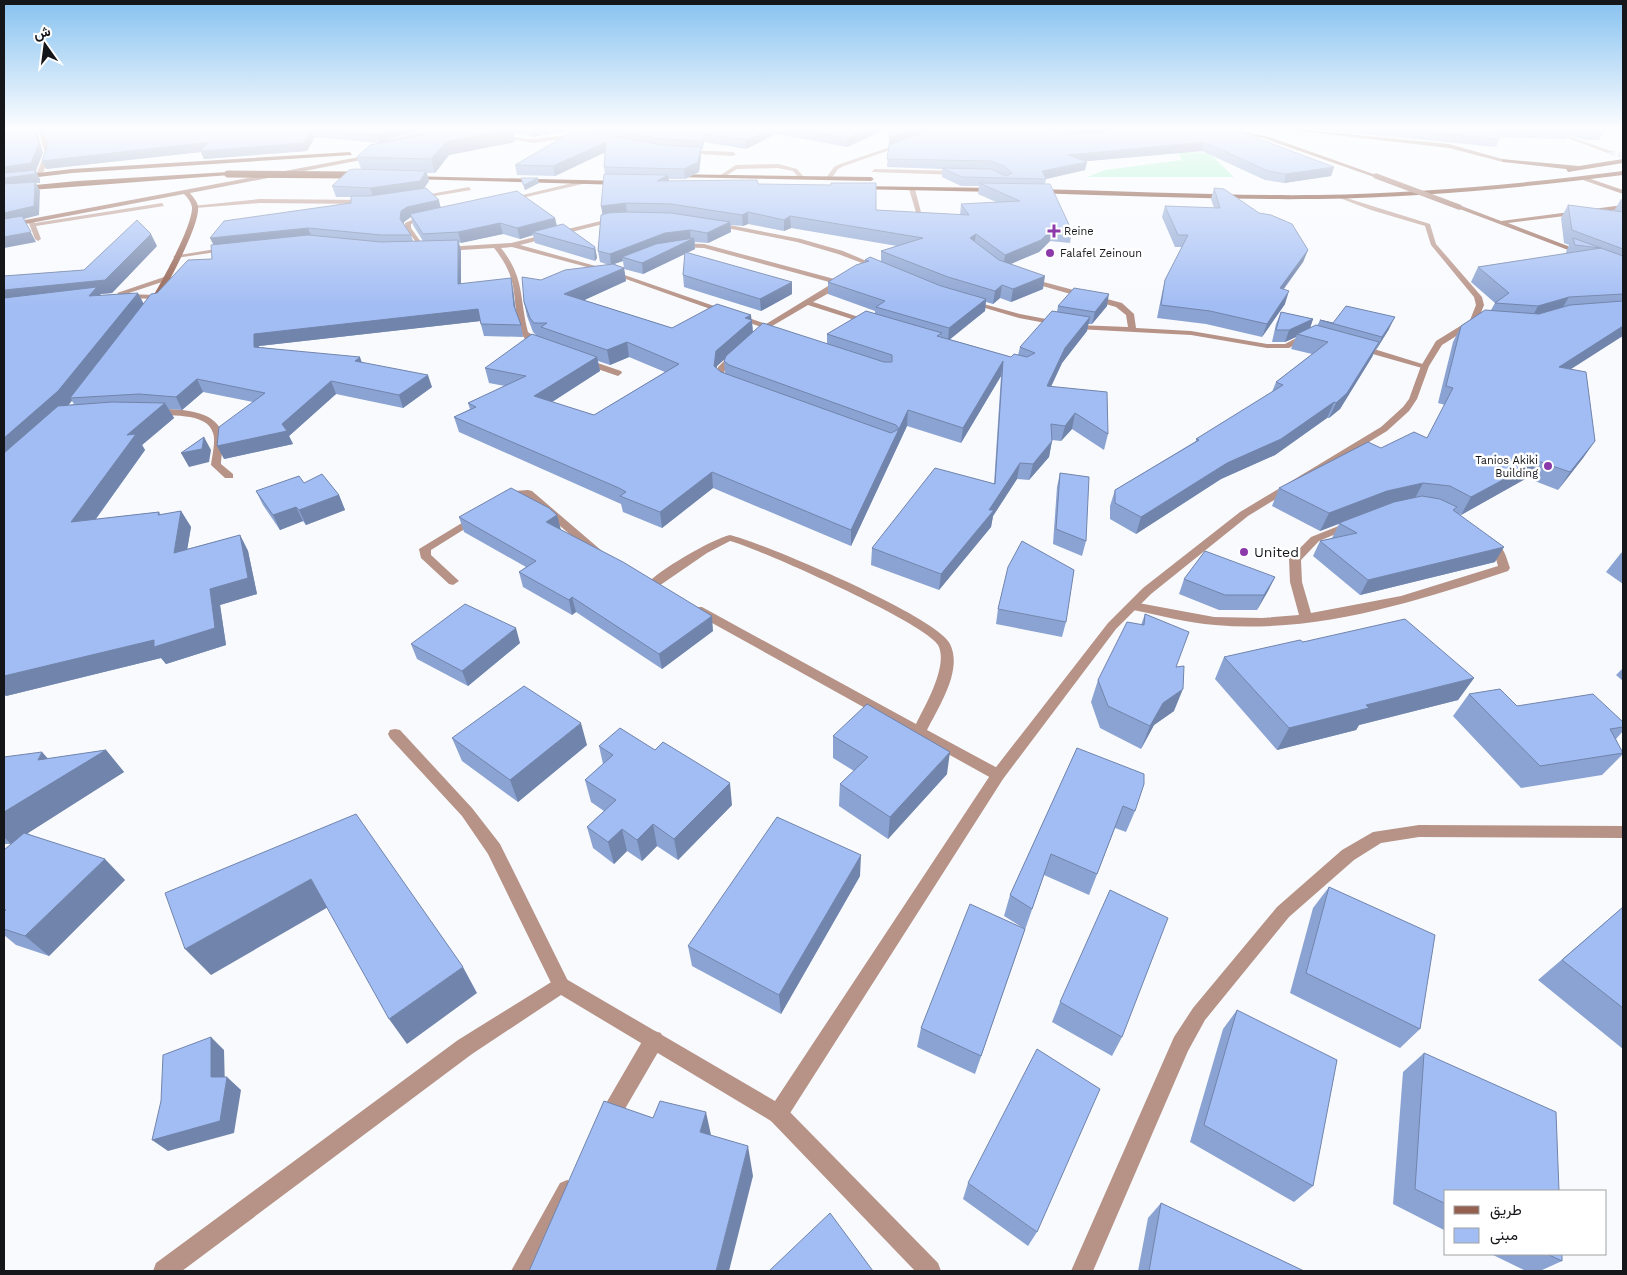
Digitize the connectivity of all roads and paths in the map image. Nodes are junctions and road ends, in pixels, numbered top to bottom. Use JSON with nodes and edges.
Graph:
{"nodes":[{"id":1,"x":30,"y":188,"type":"edge"},
{"id":2,"x":209,"y":188,"type":"edge"},
{"id":3,"x":562,"y":188,"type":"edge"},
{"id":4,"x":880,"y":188,"type":"edge"},
{"id":5,"x":912,"y":188,"type":"junction"},
{"id":6,"x":1407,"y":188,"type":"edge"},
{"id":7,"x":1496,"y":188,"type":"edge"},
{"id":8,"x":1610,"y":188,"type":"edge"},
{"id":9,"x":469,"y":189,"type":"dead end"},
{"id":10,"x":4,"y":190,"type":"edge"},
{"id":11,"x":1011,"y":191,"type":"edge"},
{"id":12,"x":1030,"y":191,"type":"edge"},
{"id":13,"x":186,"y":192,"type":"junction"},
{"id":14,"x":1623,"y":192,"type":"edge"},
{"id":15,"x":1339,"y":196,"type":"junction"},
{"id":16,"x":410,"y":198,"type":"edge"},
{"id":17,"x":502,"y":201,"type":"edge"},
{"id":18,"x":373,"y":202,"type":"edge"},
{"id":19,"x":162,"y":206,"type":"dead end"},
{"id":20,"x":195,"y":206,"type":"junction"},
{"id":21,"x":1623,"y":207,"type":"edge"},
{"id":22,"x":434,"y":214,"type":"edge"},
{"id":23,"x":627,"y":218,"type":"edge"},
{"id":24,"x":922,"y":219,"type":"edge"},
{"id":25,"x":31,"y":223,"type":"junction"},
{"id":26,"x":701,"y":223,"type":"edge"},
{"id":27,"x":1501,"y":223,"type":"junction"},
{"id":28,"x":4,"y":226,"type":"edge"},
{"id":29,"x":38,"y":239,"type":"dead end"},
{"id":30,"x":511,"y":245,"type":"junction"},
{"id":31,"x":496,"y":246,"type":"junction"},
{"id":32,"x":668,"y":247,"type":"edge"},
{"id":33,"x":233,"y":249,"type":"edge"},
{"id":34,"x":413,"y":249,"type":"edge"},
{"id":35,"x":422,"y":249,"type":"junction"},
{"id":36,"x":176,"y":256,"type":"junction"},
{"id":37,"x":1592,"y":257,"type":"edge"},
{"id":38,"x":869,"y":263,"type":"junction"},
{"id":39,"x":616,"y":268,"type":"edge"},
{"id":40,"x":862,"y":268,"type":"edge"},
{"id":41,"x":885,"y":270,"type":"edge"},
{"id":42,"x":608,"y":271,"type":"junction"},
{"id":43,"x":1019,"y":276,"type":"edge"},
{"id":44,"x":848,"y":278,"type":"edge"},
{"id":45,"x":167,"y":279,"type":"junction"},
{"id":46,"x":840,"y":283,"type":"junction"},
{"id":47,"x":157,"y":298,"type":"junction"},
{"id":48,"x":959,"y":299,"type":"edge"},
{"id":49,"x":808,"y":303,"type":"junction"},
{"id":50,"x":148,"y":311,"type":"edge"},
{"id":51,"x":881,"y":325,"type":"edge"},
{"id":52,"x":1132,"y":330,"type":"junction"},
{"id":53,"x":1318,"y":337,"type":"edge"},
{"id":54,"x":1353,"y":346,"type":"edge"},
{"id":55,"x":744,"y":347,"type":"edge"},
{"id":56,"x":553,"y":350,"type":"edge"},
{"id":57,"x":572,"y":356,"type":"edge"},
{"id":58,"x":1424,"y":366,"type":"junction"},
{"id":59,"x":618,"y":373,"type":"dead end"},
{"id":60,"x":739,"y":390,"type":"edge"},
{"id":61,"x":139,"y":413,"type":"edge"},
{"id":62,"x":229,"y":476,"type":"dead end"},
{"id":63,"x":1360,"y":520,"type":"edge"},
{"id":64,"x":1480,"y":534,"type":"edge"},
{"id":65,"x":612,"y":563,"type":"edge"},
{"id":66,"x":453,"y":581,"type":"dead end"},
{"id":67,"x":652,"y":585,"type":"edge"},
{"id":68,"x":687,"y":603,"type":"edge"},
{"id":69,"x":1133,"y":606,"type":"junction"},
{"id":70,"x":1306,"y":618,"type":"junction"},
{"id":71,"x":920,"y":730,"type":"junction"},
{"id":72,"x":395,"y":734,"type":"dead end"},
{"id":73,"x":998,"y":775,"type":"junction"},
{"id":74,"x":1623,"y":832,"type":"edge"},
{"id":75,"x":561,"y":985,"type":"junction"},
{"id":76,"x":654,"y":1040,"type":"junction"},
{"id":77,"x":778,"y":1114,"type":"junction"},
{"id":78,"x":596,"y":1140,"type":"edge"},
{"id":79,"x":577,"y":1173,"type":"edge"},
{"id":80,"x":164,"y":1271,"type":"edge"},
{"id":81,"x":522,"y":1271,"type":"edge"},
{"id":82,"x":930,"y":1271,"type":"edge"},
{"id":83,"x":1082,"y":1271,"type":"edge"}],
"edges":[{"from":1,"to":10,"type":"highway","bridge":true},
{"from":2,"to":13,"type":"main road"},
{"from":3,"to":17,"type":"street"},
{"from":4,"to":5,"type":"highway"},
{"from":5,"to":11,"type":"highway"},
{"from":5,"to":24,"type":"street"},
{"from":6,"to":27,"type":"main road","bridge":true},
{"from":7,"to":15,"type":"highway"},
{"from":8,"to":14,"type":"main road"},
{"from":9,"to":16,"type":"street"},
{"from":12,"to":15,"type":"highway"},
{"from":13,"to":20,"type":"main road"},
{"from":13,"to":25,"type":"main road"},
{"from":15,"to":58,"type":"street"},
{"from":18,"to":20,"type":"street"},
{"from":19,"to":25,"type":"street"},
{"from":20,"to":36,"type":"main road"},
{"from":21,"to":27,"type":"main road"},
{"from":22,"to":35,"type":"street"},
{"from":23,"to":30,"type":"street"},
{"from":25,"to":28,"type":"main road"},
{"from":25,"to":29,"type":"street"},
{"from":26,"to":38,"type":"street"},
{"from":27,"to":37,"type":"main road"},
{"from":30,"to":31,"type":"street"},
{"from":30,"to":42,"type":"street"},
{"from":31,"to":35,"type":"street"},
{"from":31,"to":56,"type":"street"},
{"from":32,"to":46,"type":"street"},
{"from":33,"to":36,"type":"street"},
{"from":34,"to":35,"type":"street"},
{"from":36,"to":45,"type":"main road"},
{"from":38,"to":40,"type":"street"},
{"from":38,"to":41,"type":"street"},
{"from":39,"to":42,"type":"street"},
{"from":42,"to":49,"type":"street"},
{"from":43,"to":52,"type":"street"},
{"from":44,"to":46,"type":"street"},
{"from":45,"to":47,"type":"main road"},
{"from":45,"to":47,"type":"street"},
{"from":46,"to":49,"type":"street"},
{"from":47,"to":50,"type":"main road"},
{"from":48,"to":52,"type":"street"},
{"from":49,"to":51,"type":"street"},
{"from":52,"to":53,"type":"street"},
{"from":54,"to":58,"type":"street"},
{"from":55,"to":60,"type":"street"},
{"from":57,"to":59,"type":"street"},
{"from":58,"to":69,"type":"street"},
{"from":61,"to":62,"type":"street"},
{"from":63,"to":70,"type":"street"},
{"from":64,"to":70,"type":"street"},
{"from":65,"to":66,"type":"street"},
{"from":67,"to":71,"type":"street"},
{"from":68,"to":71,"type":"street"},
{"from":69,"to":70,"type":"street"},
{"from":69,"to":73,"type":"street"},
{"from":71,"to":73,"type":"street"},
{"from":72,"to":75,"type":"street"},
{"from":73,"to":77,"type":"street"},
{"from":74,"to":83,"type":"street"},
{"from":75,"to":76,"type":"street"},
{"from":75,"to":80,"type":"street"},
{"from":76,"to":77,"type":"street"},
{"from":76,"to":78,"type":"street"},
{"from":77,"to":82,"type":"street"},
{"from":79,"to":81,"type":"street"}]}
